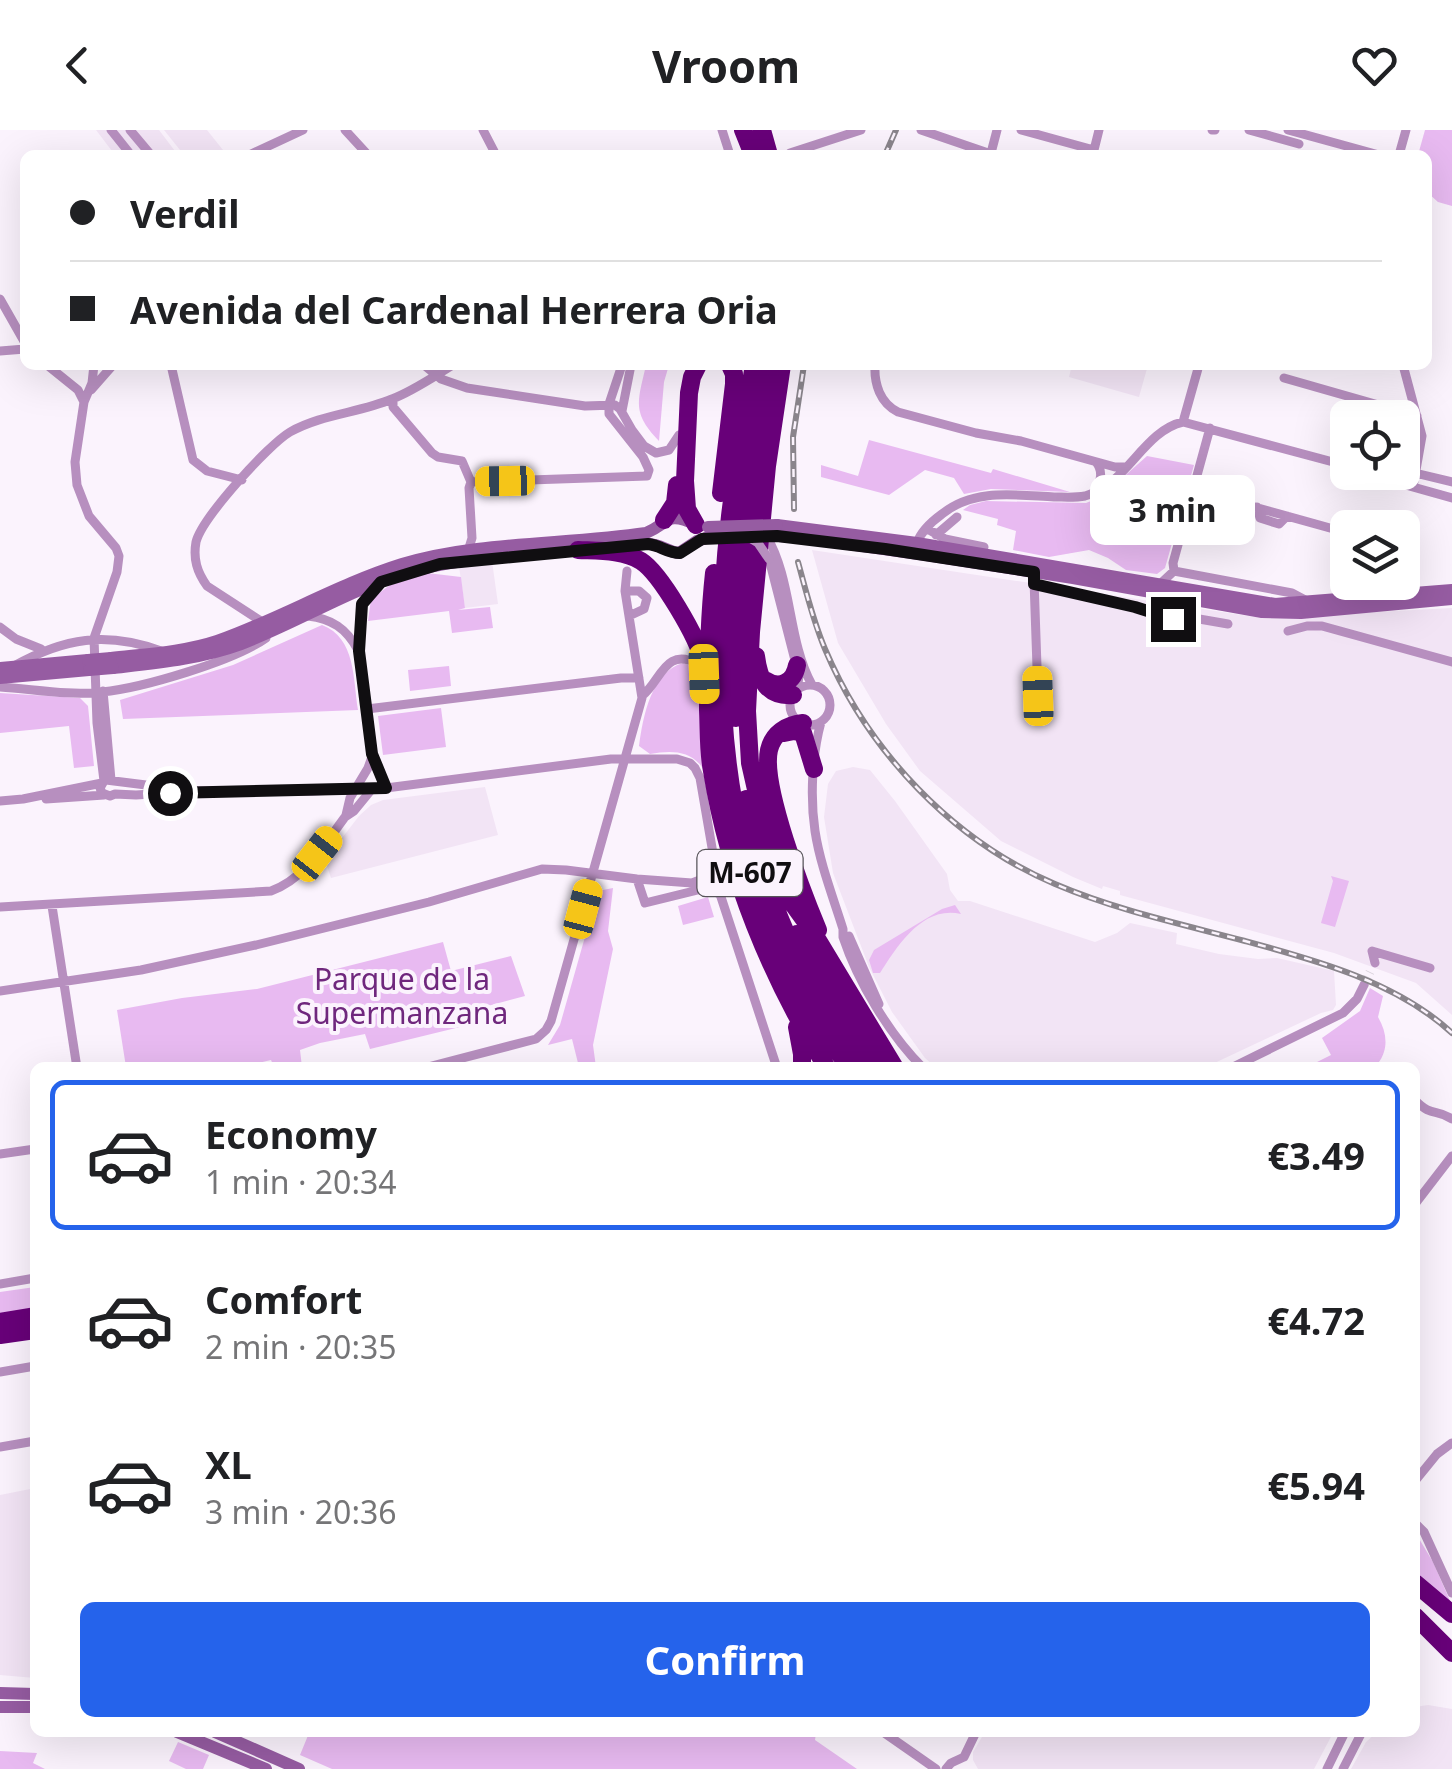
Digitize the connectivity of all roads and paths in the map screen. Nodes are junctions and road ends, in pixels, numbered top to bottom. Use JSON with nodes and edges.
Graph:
{"nodes":[{"id":1,"x":111,"y":130,"type":"edge"},
{"id":2,"x":130,"y":130,"type":"edge"},
{"id":3,"x":304,"y":130,"type":"edge"},
{"id":4,"x":345,"y":130,"type":"edge"},
{"id":5,"x":774,"y":130,"type":"edge"},
{"id":6,"x":862,"y":130,"type":"edge"},
{"id":7,"x":920,"y":130,"type":"edge"},
{"id":8,"x":1021,"y":130,"type":"edge"},
{"id":9,"x":1099,"y":130,"type":"edge"},
{"id":10,"x":1249,"y":130,"type":"edge"},
{"id":11,"x":1288,"y":130,"type":"edge"},
{"id":12,"x":933,"y":132,"type":"edge"},
{"id":13,"x":1300,"y":141,"type":"edge"},
{"id":14,"x":127,"y":150,"type":"edge"},
{"id":15,"x":146,"y":150,"type":"edge"},
{"id":16,"x":260,"y":150,"type":"edge"},
{"id":17,"x":363,"y":150,"type":"edge"},
{"id":18,"x":790,"y":150,"type":"edge"},
{"id":19,"x":801,"y":150,"type":"edge"},
{"id":20,"x":982,"y":150,"type":"edge"},
{"id":21,"x":1351,"y":150,"type":"edge"},
{"id":22,"x":0,"y":299,"type":"edge"},
{"id":23,"x":20,"y":337,"type":"edge"},
{"id":24,"x":53,"y":370,"type":"edge"},
{"id":25,"x":92,"y":370,"type":"edge"},
{"id":26,"x":93,"y":370,"type":"edge"},
{"id":27,"x":109,"y":370,"type":"edge"},
{"id":28,"x":173,"y":370,"type":"edge"},
{"id":29,"x":429,"y":370,"type":"edge"},
{"id":30,"x":445,"y":370,"type":"edge"},
{"id":31,"x":620,"y":370,"type":"edge"},
{"id":32,"x":630,"y":370,"type":"edge"},
{"id":33,"x":685,"y":370,"type":"edge"},
{"id":34,"x":696,"y":370,"type":"edge"},
{"id":35,"x":732,"y":370,"type":"edge"},
{"id":36,"x":741,"y":370,"type":"edge"},
{"id":37,"x":753,"y":370,"type":"edge"},
{"id":38,"x":767,"y":370,"type":"edge"},
{"id":39,"x":779,"y":370,"type":"edge"},
{"id":40,"x":779,"y":370,"type":"edge"},
{"id":41,"x":875,"y":370,"type":"edge"},
{"id":42,"x":1198,"y":370,"type":"edge"},
{"id":43,"x":1404,"y":370,"type":"edge"},
{"id":44,"x":436,"y":376,"type":"junction"},
{"id":45,"x":1284,"y":378,"type":"dead end"},
{"id":46,"x":78,"y":390,"type":"junction"},
{"id":47,"x":87,"y":397,"type":"junction"},
{"id":48,"x":392,"y":400,"type":"junction"},
{"id":49,"x":1361,"y":400,"type":"edge"},
{"id":50,"x":1413,"y":400,"type":"edge"},
{"id":51,"x":609,"y":404,"type":"junction"},
{"id":52,"x":585,"y":406,"type":"junction"},
{"id":53,"x":622,"y":412,"type":"junction"},
{"id":54,"x":610,"y":416,"type":"junction"},
{"id":55,"x":1183,"y":422,"type":"junction"},
{"id":56,"x":1210,"y":428,"type":"junction"},
{"id":57,"x":679,"y":436,"type":"junction"},
{"id":58,"x":1330,"y":461,"type":"edge"},
{"id":59,"x":1096,"y":462,"type":"junction"},
{"id":60,"x":725,"y":464,"type":"junction"},
{"id":61,"x":754,"y":466,"type":"junction"},
{"id":62,"x":1128,"y":467,"type":"junction"},
{"id":63,"x":1420,"y":474,"type":"edge"},
{"id":64,"x":242,"y":480,"type":"junction"},
{"id":65,"x":472,"y":482,"type":"junction"},
{"id":66,"x":1452,"y":482,"type":"edge"},
{"id":67,"x":1420,"y":489,"type":"edge"},
{"id":68,"x":1193,"y":490,"type":"junction"},
{"id":69,"x":1096,"y":491,"type":"junction"},
{"id":70,"x":1452,"y":498,"type":"edge"},
{"id":71,"x":957,"y":517,"type":"dead end"},
{"id":72,"x":662,"y":523,"type":"junction"},
{"id":73,"x":1330,"y":527,"type":"edge"},
{"id":74,"x":926,"y":528,"type":"junction"},
{"id":75,"x":744,"y":530,"type":"junction"},
{"id":76,"x":936,"y":535,"type":"junction"},
{"id":77,"x":777,"y":536,"type":"junction"},
{"id":78,"x":710,"y":537,"type":"junction"},
{"id":79,"x":916,"y":543,"type":"junction"},
{"id":80,"x":663,"y":547,"type":"junction"},
{"id":81,"x":984,"y":547,"type":"dead end"},
{"id":82,"x":578,"y":550,"type":"junction"},
{"id":83,"x":468,"y":551,"type":"junction"},
{"id":84,"x":773,"y":558,"type":"junction"},
{"id":85,"x":627,"y":571,"type":"dead end"},
{"id":86,"x":1174,"y":571,"type":"junction"},
{"id":87,"x":1034,"y":578,"type":"junction"},
{"id":88,"x":381,"y":582,"type":"junction"},
{"id":89,"x":1160,"y":584,"type":"junction"},
{"id":90,"x":757,"y":586,"type":"junction"},
{"id":91,"x":1452,"y":590,"type":"edge"},
{"id":92,"x":625,"y":591,"type":"junction"},
{"id":93,"x":1452,"y":600,"type":"edge"},
{"id":94,"x":1309,"y":602,"type":"junction"},
{"id":95,"x":1321,"y":611,"type":"junction"},
{"id":96,"x":305,"y":616,"type":"junction"},
{"id":97,"x":629,"y":616,"type":"junction"},
{"id":98,"x":264,"y":623,"type":"junction"},
{"id":99,"x":1228,"y":624,"type":"dead end"},
{"id":100,"x":0,"y":627,"type":"edge"},
{"id":101,"x":280,"y":627,"type":"junction"},
{"id":102,"x":1288,"y":631,"type":"dead end"},
{"id":103,"x":94,"y":638,"type":"junction"},
{"id":104,"x":25,"y":643,"type":"junction"},
{"id":105,"x":47,"y":649,"type":"junction"},
{"id":106,"x":359,"y":651,"type":"junction"},
{"id":107,"x":164,"y":652,"type":"junction"},
{"id":108,"x":24,"y":659,"type":"junction"},
{"id":109,"x":1452,"y":662,"type":"edge"},
{"id":110,"x":112,"y":663,"type":"junction"},
{"id":111,"x":698,"y":664,"type":"dead end"},
{"id":112,"x":797,"y":665,"type":"junction"},
{"id":113,"x":91,"y":670,"type":"junction"},
{"id":114,"x":3,"y":671,"type":"edge"},
{"id":115,"x":759,"y":674,"type":"junction"},
{"id":116,"x":639,"y":678,"type":"junction"},
{"id":117,"x":812,"y":685,"type":"junction"},
{"id":118,"x":0,"y":687,"type":"edge"},
{"id":119,"x":100,"y":692,"type":"junction"},
{"id":120,"x":795,"y":692,"type":"junction"},
{"id":121,"x":642,"y":696,"type":"junction"},
{"id":122,"x":1038,"y":696,"type":"dead end"},
{"id":123,"x":367,"y":709,"type":"junction"},
{"id":124,"x":809,"y":723,"type":"junction"},
{"id":125,"x":775,"y":738,"type":"junction"},
{"id":126,"x":709,"y":744,"type":"junction"},
{"id":127,"x":372,"y":754,"type":"junction"},
{"id":128,"x":625,"y":760,"type":"junction"},
{"id":129,"x":814,"y":769,"type":"junction"},
{"id":130,"x":108,"y":781,"type":"junction"},
{"id":131,"x":386,"y":788,"type":"junction"},
{"id":132,"x":372,"y":789,"type":"junction"},
{"id":133,"x":716,"y":789,"type":"junction"},
{"id":134,"x":354,"y":790,"type":"junction"},
{"id":135,"x":197,"y":791,"type":"junction"},
{"id":136,"x":110,"y":794,"type":"junction"},
{"id":137,"x":23,"y":799,"type":"junction"},
{"id":138,"x":0,"y":801,"type":"edge"},
{"id":139,"x":345,"y":817,"type":"junction"},
{"id":140,"x":750,"y":820,"type":"junction"},
{"id":141,"x":714,"y":867,"type":"junction"},
{"id":142,"x":592,"y":874,"type":"junction"},
{"id":143,"x":637,"y":880,"type":"junction"},
{"id":144,"x":694,"y":887,"type":"junction"},
{"id":145,"x":720,"y":894,"type":"junction"},
{"id":146,"x":52,"y":906,"type":"junction"},
{"id":147,"x":0,"y":907,"type":"edge"},
{"id":148,"x":845,"y":934,"type":"junction"},
{"id":149,"x":1385,"y":954,"type":"junction"},
{"id":150,"x":771,"y":962,"type":"junction"},
{"id":151,"x":835,"y":967,"type":"junction"},
{"id":152,"x":1430,"y":968,"type":"dead end"},
{"id":153,"x":64,"y":983,"type":"junction"},
{"id":154,"x":1364,"y":985,"type":"tunnel mouth"},
{"id":155,"x":0,"y":991,"type":"edge"},
{"id":156,"x":881,"y":1012,"type":"junction"},
{"id":157,"x":77,"y":1062,"type":"edge"},
{"id":158,"x":447,"y":1062,"type":"edge"},
{"id":159,"x":776,"y":1062,"type":"edge"},
{"id":160,"x":802,"y":1062,"type":"edge"},
{"id":161,"x":823,"y":1062,"type":"edge"},
{"id":162,"x":838,"y":1062,"type":"edge"},
{"id":163,"x":846,"y":1062,"type":"edge"},
{"id":164,"x":866,"y":1062,"type":"edge"},
{"id":165,"x":871,"y":1062,"type":"edge"},
{"id":166,"x":891,"y":1062,"type":"edge"},
{"id":167,"x":918,"y":1062,"type":"edge"},
{"id":168,"x":1243,"y":1062,"type":"edge"},
{"id":169,"x":1420,"y":1105,"type":"edge"},
{"id":170,"x":1452,"y":1118,"type":"edge"},
{"id":171,"x":30,"y":1150,"type":"edge"},
{"id":172,"x":0,"y":1154,"type":"edge"},
{"id":173,"x":1452,"y":1156,"type":"edge"},
{"id":174,"x":1420,"y":1198,"type":"edge"},
{"id":175,"x":30,"y":1279,"type":"edge"},
{"id":176,"x":0,"y":1284,"type":"edge"},
{"id":177,"x":30,"y":1317,"type":"edge"},
{"id":178,"x":0,"y":1322,"type":"edge"},
{"id":179,"x":30,"y":1331,"type":"edge"},
{"id":180,"x":0,"y":1336,"type":"edge"},
{"id":181,"x":30,"y":1367,"type":"edge"},
{"id":182,"x":0,"y":1372,"type":"edge"},
{"id":183,"x":30,"y":1442,"type":"edge"},
{"id":184,"x":1452,"y":1443,"type":"edge"},
{"id":185,"x":0,"y":1448,"type":"edge"},
{"id":186,"x":1420,"y":1476,"type":"edge"},
{"id":187,"x":1420,"y":1528,"type":"edge"},
{"id":188,"x":1420,"y":1588,"type":"edge"},
{"id":189,"x":1452,"y":1594,"type":"edge"},
{"id":190,"x":1420,"y":1609,"type":"edge"},
{"id":191,"x":1452,"y":1614,"type":"edge"},
{"id":192,"x":1420,"y":1621,"type":"edge"},
{"id":193,"x":1420,"y":1638,"type":"edge"},
{"id":194,"x":1452,"y":1638,"type":"edge"},
{"id":195,"x":1452,"y":1653,"type":"edge"},
{"id":196,"x":1452,"y":1668,"type":"edge"},
{"id":197,"x":0,"y":1693,"type":"edge"},
{"id":198,"x":30,"y":1694,"type":"edge"},
{"id":199,"x":0,"y":1707,"type":"edge"},
{"id":200,"x":30,"y":1707,"type":"edge"},
{"id":201,"x":189,"y":1737,"type":"edge"},
{"id":202,"x":225,"y":1737,"type":"edge"},
{"id":203,"x":890,"y":1737,"type":"edge"},
{"id":204,"x":974,"y":1737,"type":"edge"},
{"id":205,"x":1343,"y":1737,"type":"edge"},
{"id":206,"x":1360,"y":1737,"type":"edge"},
{"id":207,"x":964,"y":1757,"type":"junction"},
{"id":208,"x":266,"y":1769,"type":"edge"},
{"id":209,"x":299,"y":1769,"type":"edge"},
{"id":210,"x":936,"y":1769,"type":"edge"},
{"id":211,"x":946,"y":1769,"type":"edge"},
{"id":212,"x":969,"y":1769,"type":"edge"},
{"id":213,"x":1327,"y":1769,"type":"edge"},
{"id":214,"x":1344,"y":1769,"type":"edge"}],
"edges":[{"from":1,"to":14,"type":"street"},
{"from":2,"to":15,"type":"street"},
{"from":3,"to":16,"type":"street"},
{"from":4,"to":17,"type":"street"},
{"from":5,"to":18,"type":"highway"},
{"from":6,"to":19,"type":"street"},
{"from":7,"to":12,"type":"street"},
{"from":8,"to":9,"type":"street"},
{"from":10,"to":13,"type":"street"},
{"from":11,"to":13,"type":"street"},
{"from":12,"to":20,"type":"street"},
{"from":13,"to":21,"type":"street"},
{"from":22,"to":23,"type":"street"},
{"from":24,"to":46,"type":"street"},
{"from":25,"to":46,"type":"street"},
{"from":26,"to":47,"type":"street"},
{"from":27,"to":47,"type":"street"},
{"from":28,"to":64,"type":"street"},
{"from":29,"to":44,"type":"street"},
{"from":30,"to":44,"type":"street"},
{"from":31,"to":51,"type":"street"},
{"from":32,"to":53,"type":"street"},
{"from":33,"to":57,"type":"highway"},
{"from":34,"to":78,"type":"highway"},
{"from":35,"to":60,"type":"highway"},
{"from":36,"to":60,"type":"highway","number":"M-607"},
{"from":37,"to":78,"type":"highway","number":"M-607"},
{"from":38,"to":61,"type":"highway","number":"M-607"},
{"from":39,"to":61,"type":"highway"},
{"from":40,"to":90,"type":"highway","number":"M-607"},
{"from":41,"to":59,"type":"street"},
{"from":42,"to":55,"type":"street"},
{"from":43,"to":50,"type":"street"},
{"from":44,"to":48,"type":"street"},
{"from":44,"to":52,"type":"street"},
{"from":45,"to":49,"type":"street"},
{"from":46,"to":47,"type":"street"},
{"from":47,"to":103,"type":"street"},
{"from":48,"to":64,"type":"street"},
{"from":48,"to":65,"type":"street"},
{"from":51,"to":52,"type":"street"},
{"from":51,"to":53,"type":"street"},
{"from":51,"to":54,"type":"street"},
{"from":52,"to":54,"type":"street"},
{"from":53,"to":54,"type":"street"},
{"from":53,"to":57,"type":"street"},
{"from":54,"to":65,"type":"street"},
{"from":55,"to":56,"type":"street"},
{"from":55,"to":62,"type":"street"},
{"from":56,"to":58,"type":"street"},
{"from":56,"to":68,"type":"street"},
{"from":57,"to":72,"type":"highway"},
{"from":59,"to":62,"type":"street"},
{"from":59,"to":69,"type":"street"},
{"from":60,"to":78,"type":"highway","number":"M-607"},
{"from":61,"to":140,"type":"highway","number":"M-607"},
{"from":62,"to":69,"type":"street"},
{"from":63,"to":66,"type":"street"},
{"from":64,"to":98,"type":"street"},
{"from":65,"to":83,"type":"street"},
{"from":67,"to":70,"type":"street"},
{"from":68,"to":73,"type":"street"},
{"from":68,"to":86,"type":"street"},
{"from":69,"to":74,"type":"street"},
{"from":71,"to":76,"type":"street"},
{"from":72,"to":78,"type":"main road"},
{"from":72,"to":80,"type":"main road"},
{"from":72,"to":83,"type":"main road"},
{"from":74,"to":76,"type":"street"},
{"from":74,"to":79,"type":"street"},
{"from":75,"to":77,"type":"main road","bridge":true},
{"from":75,"to":78,"type":"main road","bridge":true},
{"from":75,"to":84,"type":"street","bridge":true},
{"from":76,"to":81,"type":"street"},
{"from":77,"to":79,"type":"main road"},
{"from":77,"to":84,"type":"street"},
{"from":77,"to":84,"type":"street"},
{"from":77,"to":87,"type":"main road"},
{"from":78,"to":80,"type":"main road"},
{"from":78,"to":126,"type":"highway"},
{"from":78,"to":133,"type":"highway"},
{"from":78,"to":163,"type":"highway","number":"M-607"},
{"from":79,"to":89,"type":"main road"},
{"from":80,"to":82,"type":"main road"},
{"from":82,"to":88,"type":"main road"},
{"from":82,"to":126,"type":"highway"},
{"from":83,"to":98,"type":"main road"},
{"from":84,"to":112,"type":"street"},
{"from":84,"to":117,"type":"street"},
{"from":85,"to":92,"type":"street"},
{"from":86,"to":89,"type":"street"},
{"from":86,"to":94,"type":"street"},
{"from":87,"to":95,"type":"main road"},
{"from":87,"to":99,"type":"street"},
{"from":87,"to":122,"type":"street"},
{"from":88,"to":96,"type":"main road"},
{"from":88,"to":106,"type":"street"},
{"from":89,"to":94,"type":"main road"},
{"from":90,"to":115,"type":"highway"},
{"from":90,"to":151,"type":"highway","number":"M-607"},
{"from":91,"to":94,"type":"main road"},
{"from":92,"to":97,"type":"street"},
{"from":92,"to":97,"type":"street"},
{"from":93,"to":95,"type":"main road"},
{"from":94,"to":95,"type":"street"},
{"from":96,"to":101,"type":"main road"},
{"from":96,"to":106,"type":"street"},
{"from":97,"to":116,"type":"street"},
{"from":98,"to":107,"type":"main road"},
{"from":100,"to":104,"type":"street"},
{"from":101,"to":110,"type":"main road"},
{"from":101,"to":119,"type":"street"},
{"from":102,"to":109,"type":"street"},
{"from":103,"to":105,"type":"street"},
{"from":103,"to":107,"type":"street"},
{"from":103,"to":113,"type":"street"},
{"from":104,"to":105,"type":"street"},
{"from":104,"to":108,"type":"street"},
{"from":105,"to":108,"type":"street"},
{"from":106,"to":123,"type":"street"},
{"from":107,"to":110,"type":"main road"},
{"from":108,"to":114,"type":"street"},
{"from":110,"to":113,"type":"main road","bridge":true},
{"from":111,"to":121,"type":"street"},
{"from":112,"to":115,"type":"highway"},
{"from":112,"to":120,"type":"street"},
{"from":113,"to":114,"type":"main road"},
{"from":113,"to":119,"type":"street"},
{"from":115,"to":120,"type":"highway"},
{"from":116,"to":121,"type":"street"},
{"from":116,"to":123,"type":"street"},
{"from":117,"to":120,"type":"street"},
{"from":117,"to":124,"type":"street"},
{"from":118,"to":119,"type":"street"},
{"from":119,"to":130,"type":"street"},
{"from":120,"to":124,"type":"street"},
{"from":121,"to":128,"type":"street"},
{"from":123,"to":127,"type":"street"},
{"from":124,"to":125,"type":"highway"},
{"from":124,"to":129,"type":"street"},
{"from":125,"to":129,"type":"highway"},
{"from":125,"to":151,"type":"highway"},
{"from":126,"to":133,"type":"highway"},
{"from":127,"to":131,"type":"street"},
{"from":127,"to":134,"type":"street"},
{"from":128,"to":131,"type":"street"},
{"from":128,"to":141,"type":"street"},
{"from":128,"to":142,"type":"street"},
{"from":129,"to":148,"type":"street"},
{"from":130,"to":135,"type":"street"},
{"from":130,"to":136,"type":"street"},
{"from":130,"to":137,"type":"street"},
{"from":131,"to":132,"type":"street"},
{"from":132,"to":134,"type":"street"},
{"from":132,"to":139,"type":"street"},
{"from":133,"to":150,"type":"highway"},
{"from":134,"to":135,"type":"street"},
{"from":134,"to":139,"type":"street"},
{"from":135,"to":136,"type":"street"},
{"from":136,"to":137,"type":"street"},
{"from":137,"to":138,"type":"street"},
{"from":139,"to":146,"type":"street"},
{"from":140,"to":164,"type":"highway","number":"M-607"},
{"from":140,"to":165,"type":"highway"},
{"from":141,"to":144,"type":"street"},
{"from":141,"to":145,"type":"street"},
{"from":142,"to":143,"type":"street"},
{"from":142,"to":153,"type":"street"},
{"from":142,"to":158,"type":"street"},
{"from":143,"to":144,"type":"street"},
{"from":143,"to":144,"type":"street"},
{"from":144,"to":145,"type":"street"},
{"from":145,"to":159,"type":"street"},
{"from":146,"to":147,"type":"street"},
{"from":146,"to":153,"type":"street"},
{"from":148,"to":156,"type":"street"},
{"from":148,"to":156,"type":"street"},
{"from":149,"to":149,"type":"street"},
{"from":149,"to":152,"type":"street"},
{"from":150,"to":160,"type":"highway"},
{"from":150,"to":161,"type":"highway"},
{"from":150,"to":162,"type":"highway"},
{"from":151,"to":166,"type":"highway"},
{"from":153,"to":155,"type":"street"},
{"from":153,"to":157,"type":"street"},
{"from":154,"to":168,"type":"street"},
{"from":156,"to":167,"type":"street"},
{"from":169,"to":170,"type":"street"},
{"from":171,"to":172,"type":"street"},
{"from":173,"to":174,"type":"street"},
{"from":175,"to":176,"type":"street"},
{"from":177,"to":178,"type":"highway"},
{"from":179,"to":180,"type":"highway"},
{"from":181,"to":182,"type":"street"},
{"from":183,"to":185,"type":"street"},
{"from":184,"to":186,"type":"street"},
{"from":187,"to":189,"type":"street"},
{"from":188,"to":191,"type":"highway"},
{"from":190,"to":194,"type":"highway"},
{"from":192,"to":195,"type":"highway"},
{"from":193,"to":196,"type":"highway"},
{"from":197,"to":198,"type":"main road"},
{"from":199,"to":200,"type":"main road"},
{"from":201,"to":208,"type":"main road"},
{"from":202,"to":209,"type":"main road"},
{"from":203,"to":210,"type":"street"},
{"from":204,"to":207,"type":"street"},
{"from":205,"to":213,"type":"street"},
{"from":206,"to":214,"type":"street"},
{"from":207,"to":211,"type":"street"},
{"from":207,"to":212,"type":"street"}]}
